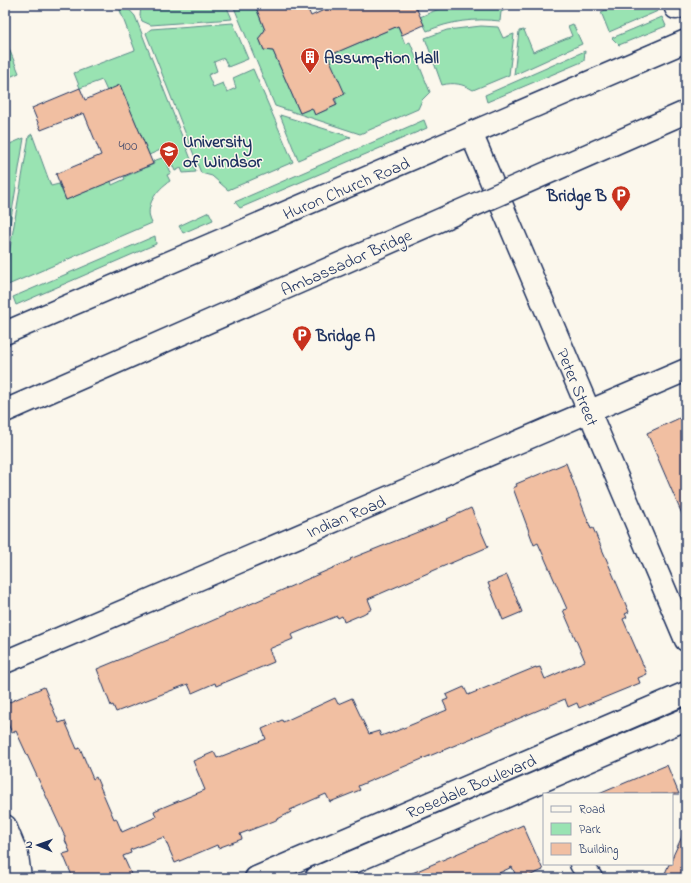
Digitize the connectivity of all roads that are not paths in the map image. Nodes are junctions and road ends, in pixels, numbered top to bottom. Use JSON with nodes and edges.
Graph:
{"nodes":[{"id":1,"x":686,"y":41,"type":"edge"},
{"id":2,"x":686,"y":112,"type":"edge"},
{"id":3,"x":472,"y":133,"type":"junction"},
{"id":4,"x":5,"y":333,"type":"edge"},
{"id":5,"x":686,"y":370,"type":"edge"},
{"id":6,"x":5,"y":412,"type":"edge"},
{"id":7,"x":589,"y":412,"type":"junction"},
{"id":8,"x":686,"y":640,"type":"edge"},
{"id":9,"x":5,"y":662,"type":"edge"},
{"id":10,"x":686,"y":693,"type":"edge"},
{"id":11,"x":686,"y":719,"type":"edge"},
{"id":12,"x":539,"y":756,"type":"junction"},
{"id":13,"x":551,"y":786,"type":"edge"},
{"id":14,"x":5,"y":826,"type":"edge"},
{"id":15,"x":17,"y":855,"type":"junction"},
{"id":16,"x":582,"y":865,"type":"edge"},
{"id":17,"x":20,"y":878,"type":"edge"},
{"id":18,"x":33,"y":878,"type":"edge"},
{"id":19,"x":256,"y":878,"type":"edge"},
{"id":20,"x":316,"y":878,"type":"edge"},
{"id":21,"x":591,"y":878,"type":"edge"}],
"edges":[{"from":1,"to":3,"type":"main road","name":"Huron Church Road"},
{"from":2,"to":6,"type":"main road","name":"Ambassador Bridge","bridge":true},
{"from":3,"to":4,"type":"main road","name":"Huron Church Road"},
{"from":3,"to":7,"type":"main road","name":"Peter Street"},
{"from":5,"to":7,"type":"main road","name":"Indian Road"},
{"from":7,"to":8,"type":"main road","name":"Peter Street"},
{"from":7,"to":9,"type":"main road","name":"Indian Road"},
{"from":10,"to":12,"type":"main road","name":"Rosedale Boulevard"},
{"from":11,"to":13,"type":"main road","name":"Rosedale Boulevard"},
{"from":12,"to":13,"type":"main road"},
{"from":12,"to":19,"type":"main road","name":"Rosedale Boulevard"},
{"from":13,"to":20,"type":"main road","name":"Rosedale Boulevard"},
{"from":14,"to":15,"type":"main road"},
{"from":15,"to":17,"type":"main road"},
{"from":15,"to":18,"type":"main road"},
{"from":16,"to":21,"type":"main road"}]}
